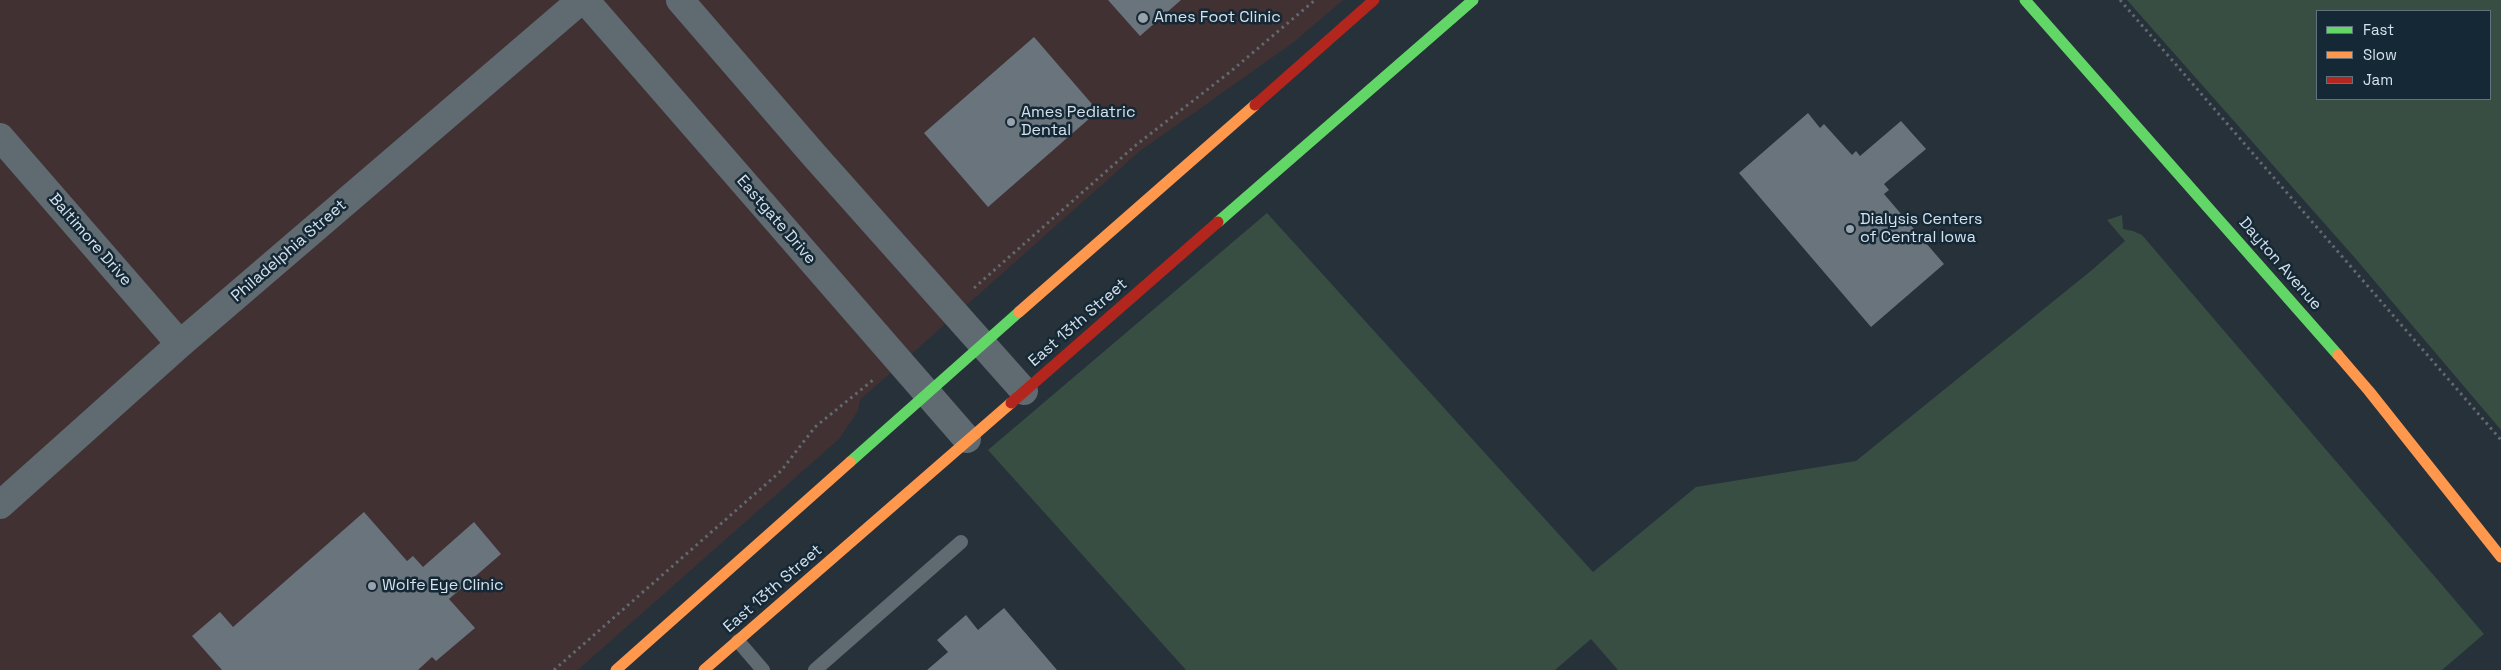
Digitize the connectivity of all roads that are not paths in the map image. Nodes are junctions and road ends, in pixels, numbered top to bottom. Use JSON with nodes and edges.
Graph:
{"nodes":[{"id":1,"x":581,"y":0,"type":"edge"},
{"id":2,"x":585,"y":0,"type":"edge"},
{"id":3,"x":680,"y":0,"type":"edge"},
{"id":4,"x":1374,"y":0,"type":"edge"},
{"id":5,"x":1473,"y":0,"type":"edge"},
{"id":6,"x":2025,"y":0,"type":"edge"},
{"id":7,"x":0,"y":137,"type":"edge"},
{"id":8,"x":180,"y":344,"type":"junction"},
{"id":9,"x":983,"y":344,"type":"junction"},
{"id":10,"x":1024,"y":391,"type":"junction"},
{"id":11,"x":926,"y":394,"type":"junction"},
{"id":12,"x":967,"y":439,"type":"junction"},
{"id":13,"x":0,"y":505,"type":"edge"},
{"id":14,"x":961,"y":542,"type":"dead end"},
{"id":15,"x":2501,"y":557,"type":"edge"},
{"id":16,"x":738,"y":641,"type":"junction"},
{"id":17,"x":825,"y":667,"type":"edge"},
{"id":18,"x":616,"y":670,"type":"edge"},
{"id":19,"x":704,"y":670,"type":"edge"},
{"id":20,"x":762,"y":670,"type":"edge"}],
"edges":[{"from":1,"to":8,"type":"street","name":"Philadelphia Street"},
{"from":2,"to":11,"type":"street","name":"Eastgate Drive"},
{"from":3,"to":9,"type":"street"},
{"from":4,"to":9,"type":"main road"},
{"from":5,"to":10,"type":"main road","name":"East 13th Street"},
{"from":6,"to":15,"type":"main road","name":"Dayton Avenue"},
{"from":7,"to":8,"type":"street","name":"Baltimore Drive"},
{"from":8,"to":13,"type":"street","name":"Philadelphia Street"},
{"from":9,"to":10,"type":"street"},
{"from":9,"to":11,"type":"main road"},
{"from":10,"to":12,"type":"main road","name":"East 13th Street"},
{"from":11,"to":12,"type":"street","name":"Eastgate Drive"},
{"from":11,"to":18,"type":"main road"},
{"from":12,"to":16,"type":"main road","name":"East 13th Street"},
{"from":14,"to":17,"type":"lane"},
{"from":16,"to":19,"type":"main road","name":"East 13th Street"},
{"from":16,"to":20,"type":"lane"}]}
